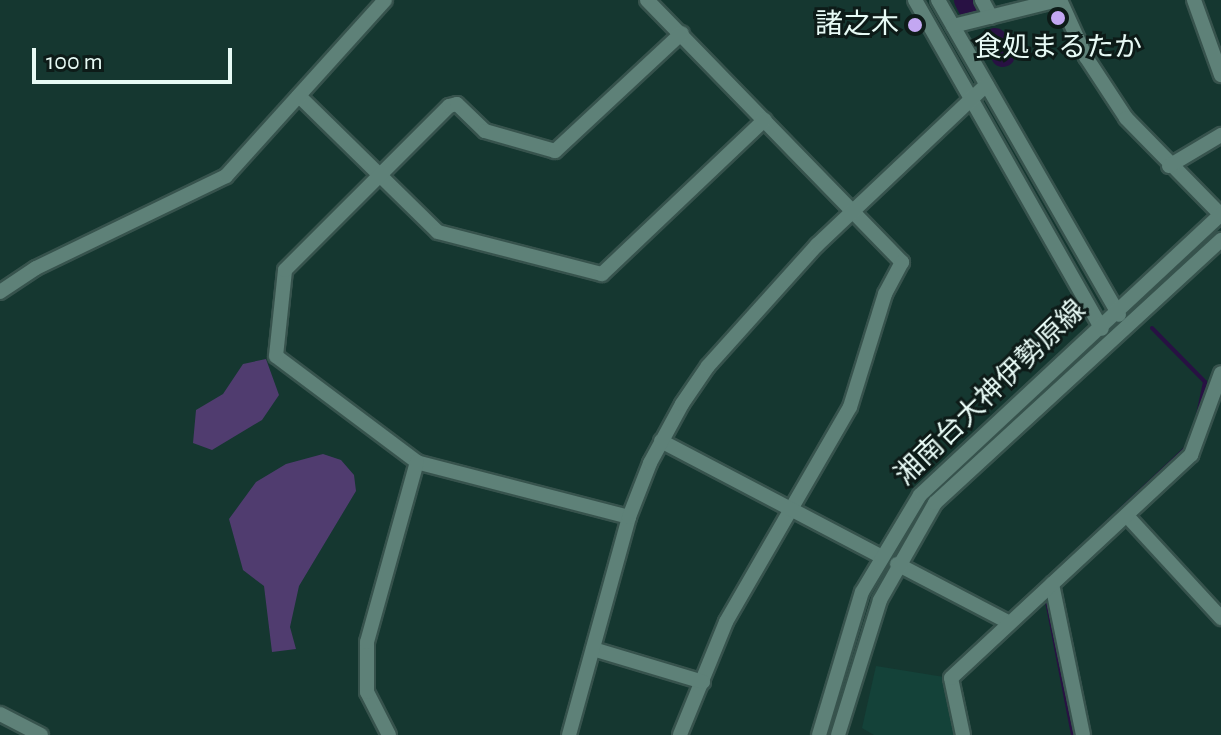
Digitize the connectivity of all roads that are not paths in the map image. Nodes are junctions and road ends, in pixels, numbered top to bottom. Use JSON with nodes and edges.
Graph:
{"nodes":[{"id":1,"x":385,"y":0,"type":"edge"},
{"id":2,"x":647,"y":0,"type":"edge"},
{"id":3,"x":915,"y":0,"type":"edge"},
{"id":4,"x":938,"y":0,"type":"edge"},
{"id":5,"x":982,"y":0,"type":"edge"},
{"id":6,"x":1059,"y":0,"type":"edge"},
{"id":7,"x":1194,"y":0,"type":"edge"},
{"id":8,"x":991,"y":17,"type":"junction"},
{"id":9,"x":953,"y":26,"type":"junction"},
{"id":10,"x":682,"y":33,"type":"junction"},
{"id":11,"x":1221,"y":75,"type":"edge"},
{"id":12,"x":986,"y":85,"type":"junction"},
{"id":13,"x":299,"y":96,"type":"junction"},
{"id":14,"x":971,"y":96,"type":"junction"},
{"id":15,"x":764,"y":120,"type":"junction"},
{"id":16,"x":1221,"y":135,"type":"edge"},
{"id":17,"x":1169,"y":166,"type":"junction"},
{"id":18,"x":381,"y":173,"type":"junction"},
{"id":19,"x":855,"y":207,"type":"junction"},
{"id":20,"x":1221,"y":215,"type":"edge"},
{"id":21,"x":1221,"y":240,"type":"edge"},
{"id":22,"x":0,"y":292,"type":"edge"},
{"id":23,"x":1116,"y":309,"type":"junction"},
{"id":24,"x":1099,"y":324,"type":"junction"},
{"id":25,"x":1125,"y":324,"type":"junction"},
{"id":26,"x":1109,"y":339,"type":"junction"},
{"id":27,"x":1221,"y":373,"type":"edge"},
{"id":28,"x":661,"y":441,"type":"junction"},
{"id":29,"x":417,"y":462,"type":"junction"},
{"id":30,"x":792,"y":510,"type":"junction"},
{"id":31,"x":1127,"y":516,"type":"junction"},
{"id":32,"x":629,"y":517,"type":"junction"},
{"id":33,"x":880,"y":556,"type":"junction"},
{"id":34,"x":897,"y":564,"type":"junction"},
{"id":35,"x":1052,"y":584,"type":"junction"},
{"id":36,"x":1221,"y":618,"type":"edge"},
{"id":37,"x":1008,"y":622,"type":"junction"},
{"id":38,"x":593,"y":649,"type":"junction"},
{"id":39,"x":703,"y":682,"type":"junction"},
{"id":40,"x":0,"y":714,"type":"edge"},
{"id":41,"x":842,"y":734,"type":"edge"},
{"id":42,"x":41,"y":735,"type":"edge"},
{"id":43,"x":389,"y":735,"type":"edge"},
{"id":44,"x":569,"y":735,"type":"edge"},
{"id":45,"x":680,"y":735,"type":"edge"},
{"id":46,"x":819,"y":735,"type":"edge"},
{"id":47,"x":963,"y":735,"type":"edge"},
{"id":48,"x":1083,"y":735,"type":"edge"}],
"edges":[{"from":1,"to":13,"type":"street"},
{"from":2,"to":10,"type":"street"},
{"from":3,"to":14,"type":"street"},
{"from":4,"to":9,"type":"street"},
{"from":5,"to":8,"type":"street"},
{"from":6,"to":8,"type":"street"},
{"from":6,"to":17,"type":"street"},
{"from":7,"to":11,"type":"street"},
{"from":8,"to":9,"type":"street"},
{"from":9,"to":12,"type":"street"},
{"from":10,"to":15,"type":"street"},
{"from":10,"to":18,"type":"street"},
{"from":12,"to":14,"type":"street"},
{"from":12,"to":23,"type":"street"},
{"from":13,"to":18,"type":"street"},
{"from":13,"to":22,"type":"street"},
{"from":14,"to":19,"type":"street"},
{"from":14,"to":24,"type":"street"},
{"from":15,"to":18,"type":"street"},
{"from":15,"to":19,"type":"street"},
{"from":16,"to":17,"type":"street"},
{"from":17,"to":20,"type":"street"},
{"from":18,"to":29,"type":"street"},
{"from":19,"to":28,"type":"street"},
{"from":19,"to":30,"type":"street"},
{"from":20,"to":23,"type":"street","name":"湘南台大神伊勢原線"},
{"from":21,"to":25,"type":"street","name":"湘南台大神伊勢原線"},
{"from":23,"to":24,"type":"street","name":"湘南台大神伊勢原線"},
{"from":23,"to":25,"type":"street"},
{"from":24,"to":26,"type":"street"},
{"from":24,"to":33,"type":"street","name":"湘南台大神伊勢原線"},
{"from":25,"to":26,"type":"street","name":"湘南台大神伊勢原線"},
{"from":26,"to":34,"type":"street","name":"湘南台大神伊勢原線"},
{"from":27,"to":31,"type":"street"},
{"from":28,"to":30,"type":"street"},
{"from":28,"to":32,"type":"street"},
{"from":29,"to":32,"type":"street"},
{"from":29,"to":43,"type":"street"},
{"from":30,"to":33,"type":"street"},
{"from":30,"to":39,"type":"street"},
{"from":31,"to":35,"type":"street"},
{"from":31,"to":36,"type":"street"},
{"from":32,"to":38,"type":"street"},
{"from":33,"to":46,"type":"street","name":"湘南台大神伊勢原線"},
{"from":34,"to":37,"type":"street"},
{"from":34,"to":41,"type":"street","name":"湘南台大神伊勢原線"},
{"from":35,"to":37,"type":"street"},
{"from":35,"to":48,"type":"street"},
{"from":37,"to":47,"type":"street"},
{"from":38,"to":39,"type":"street"},
{"from":38,"to":44,"type":"street"},
{"from":39,"to":45,"type":"street"},
{"from":40,"to":42,"type":"street"}]}
